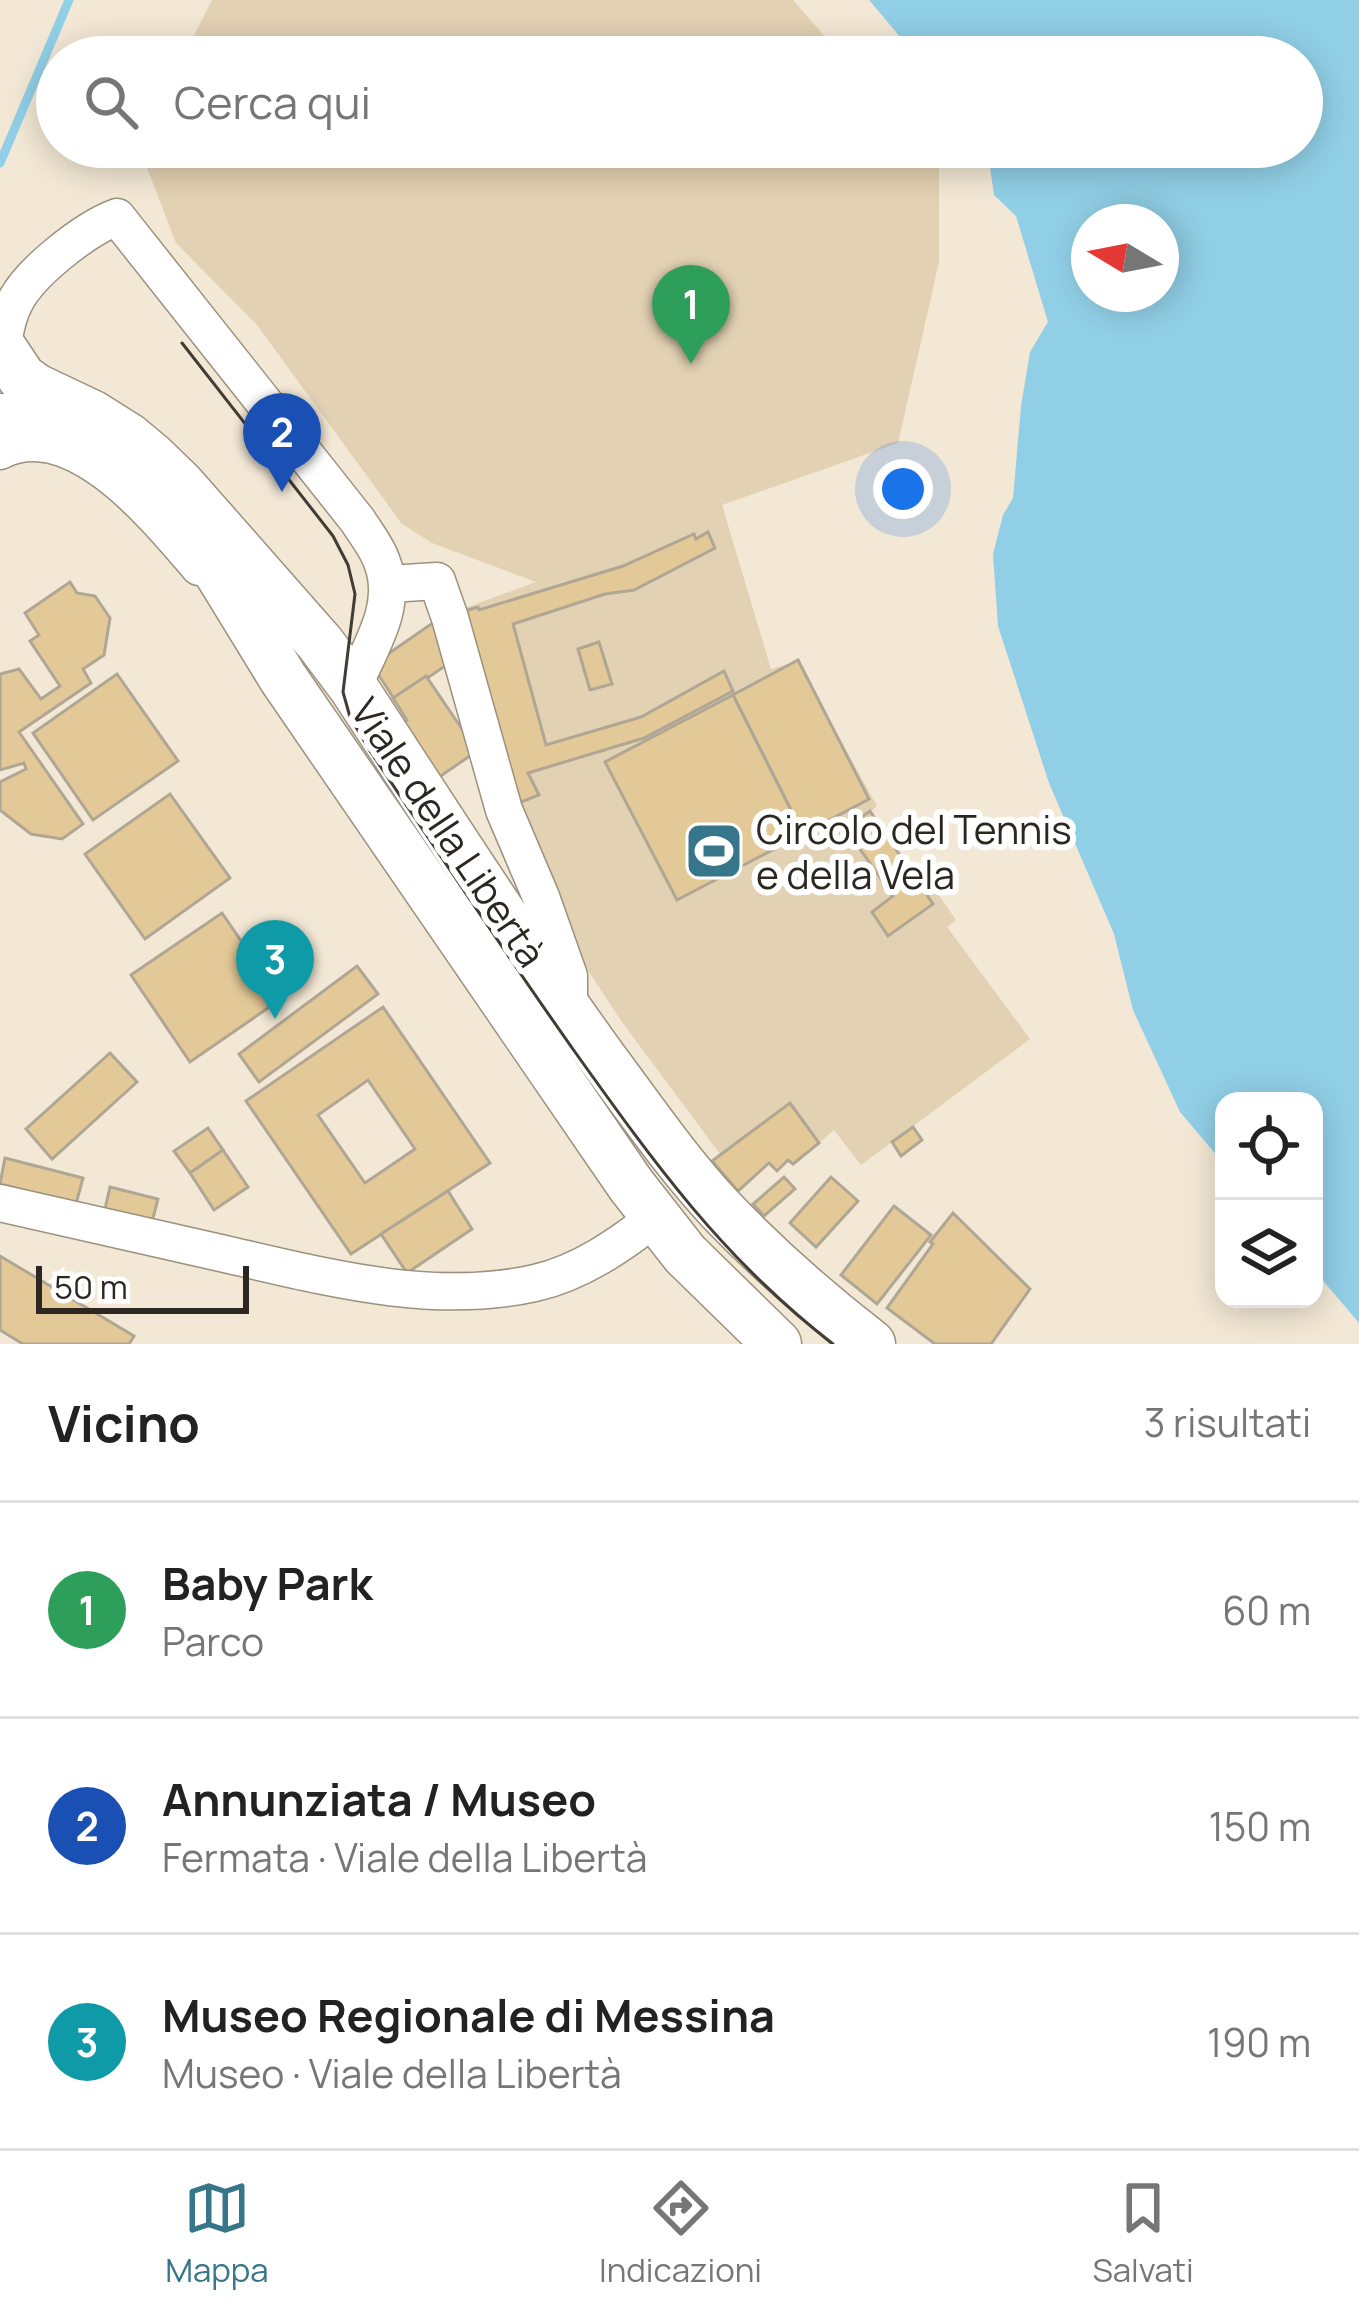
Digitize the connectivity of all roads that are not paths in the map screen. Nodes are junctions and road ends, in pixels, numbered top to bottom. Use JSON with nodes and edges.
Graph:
{"nodes":[{"id":1,"x":1,"y":346,"type":"edge"},
{"id":2,"x":0,"y":387,"type":"edge"},
{"id":3,"x":0,"y":418,"type":"edge"},
{"id":4,"x":0,"y":451,"type":"edge"},
{"id":5,"x":388,"y":584,"type":"junction"},
{"id":6,"x":246,"y":618,"type":"junction"},
{"id":7,"x":352,"y":687,"type":"junction"},
{"id":8,"x":569,"y":1012,"type":"junction"},
{"id":9,"x":0,"y":1203,"type":"edge"},
{"id":10,"x":656,"y":1217,"type":"junction"},
{"id":11,"x":777,"y":1344,"type":"edge"},
{"id":12,"x":871,"y":1344,"type":"edge"}],
"edges":[{"from":1,"to":2,"type":"main road"},
{"from":1,"to":5,"type":"street"},
{"from":1,"to":7,"type":"main road","name":"Viale della Libertà"},
{"from":3,"to":6,"type":"main road","name":"Viale della Libertà"},
{"from":4,"to":6,"type":"street"},
{"from":5,"to":7,"type":"street"},
{"from":5,"to":8,"type":"street"},
{"from":6,"to":10,"type":"main road","name":"Viale della Libertà"},
{"from":7,"to":8,"type":"main road","name":"Viale della Libertà"},
{"from":8,"to":12,"type":"main road","name":"Viale della Libertà"},
{"from":9,"to":10,"type":"street"},
{"from":10,"to":11,"type":"main road","name":"Viale della Libertà"}]}
